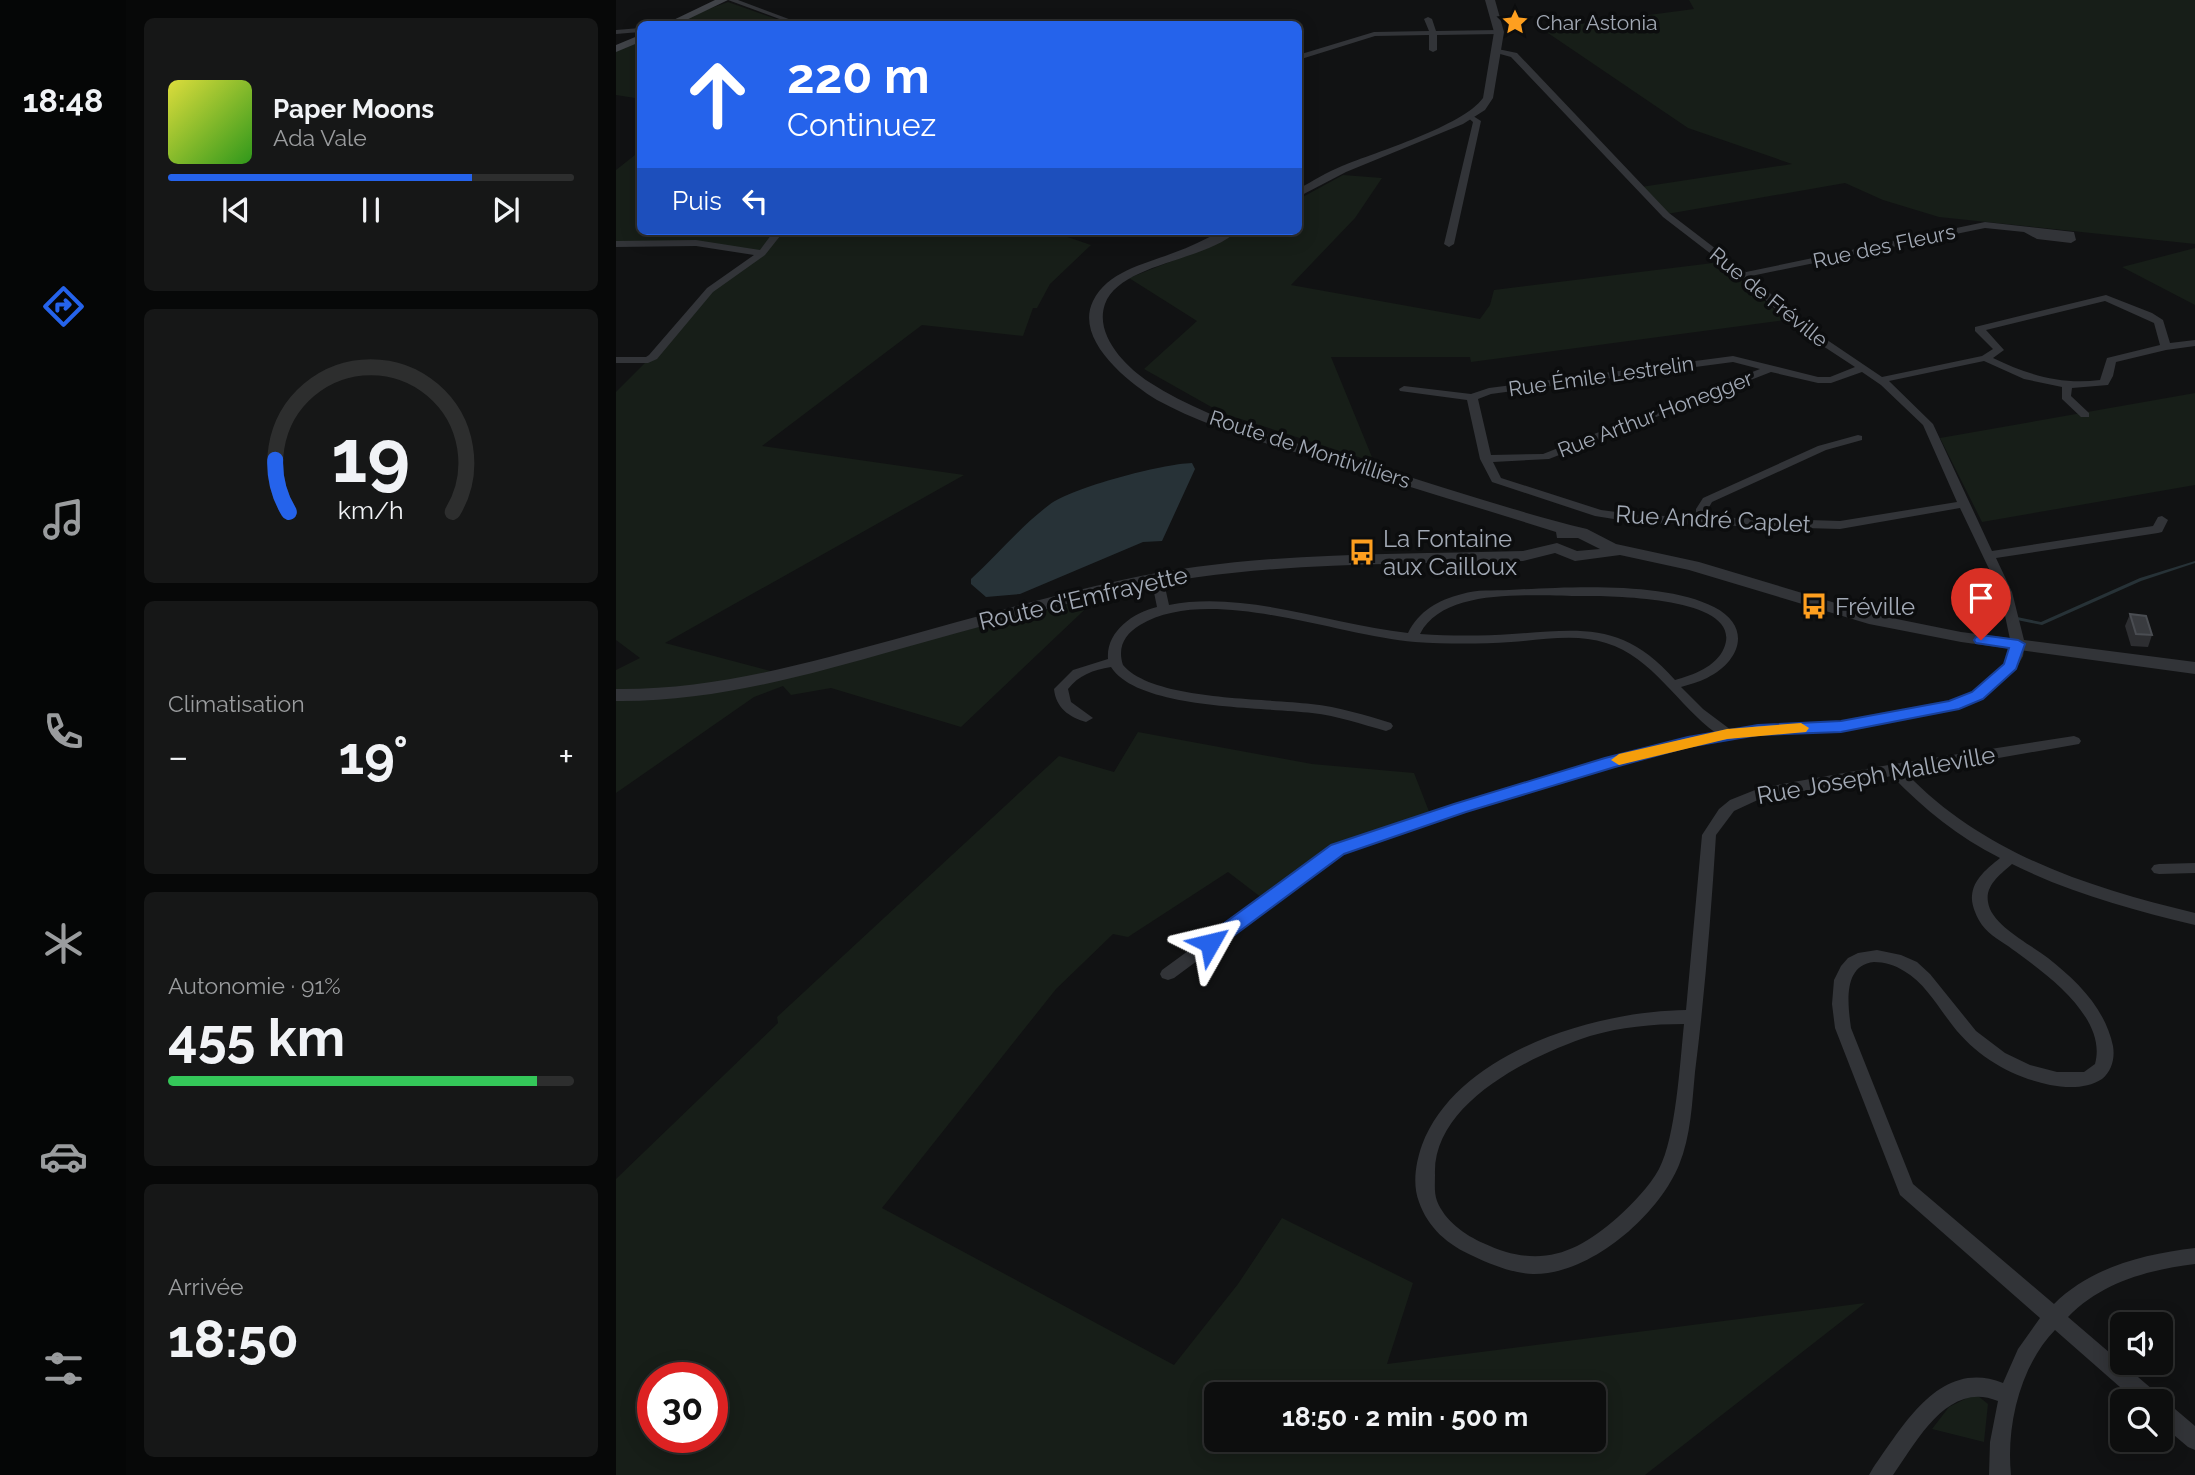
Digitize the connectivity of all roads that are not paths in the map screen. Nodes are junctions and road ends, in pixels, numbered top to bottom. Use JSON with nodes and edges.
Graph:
{"nodes":[{"id":1,"x":723,"y":0,"type":"edge"},
{"id":2,"x":731,"y":0,"type":"edge"},
{"id":3,"x":1490,"y":0,"type":"edge"},
{"id":4,"x":1428,"y":19,"type":"dead end"},
{"id":5,"x":677,"y":21,"type":"edge"},
{"id":6,"x":790,"y":21,"type":"edge"},
{"id":7,"x":637,"y":30,"type":"edge"},
{"id":8,"x":616,"y":32,"type":"edge"},
{"id":9,"x":1499,"y":32,"type":"junction"},
{"id":10,"x":1433,"y":33,"type":"junction"},
{"id":11,"x":637,"y":39,"type":"edge"},
{"id":12,"x":616,"y":49,"type":"edge"},
{"id":13,"x":1433,"y":50,"type":"dead end"},
{"id":14,"x":1496,"y":51,"type":"junction"},
{"id":15,"x":1302,"y":57,"type":"edge"},
{"id":16,"x":1470,"y":116,"type":"junction"},
{"id":17,"x":1302,"y":192,"type":"edge"},
{"id":18,"x":1682,"y":213,"type":"dead end"},
{"id":19,"x":1666,"y":215,"type":"junction"},
{"id":20,"x":2026,"y":229,"type":"dead end"},
{"id":21,"x":776,"y":235,"type":"edge"},
{"id":22,"x":1223,"y":235,"type":"edge"},
{"id":23,"x":616,"y":244,"type":"edge"},
{"id":24,"x":1449,"y":244,"type":"dead end"},
{"id":25,"x":762,"y":253,"type":"junction"},
{"id":26,"x":1744,"y":275,"type":"junction"},
{"id":27,"x":2195,"y":344,"type":"edge"},
{"id":28,"x":2166,"y":347,"type":"junction"},
{"id":29,"x":1985,"y":358,"type":"junction"},
{"id":30,"x":616,"y":360,"type":"edge"},
{"id":31,"x":1863,"y":368,"type":"junction"},
{"id":32,"x":1770,"y":369,"type":"junction"},
{"id":33,"x":1881,"y":380,"type":"junction"},
{"id":34,"x":2067,"y":386,"type":"junction"},
{"id":35,"x":1404,"y":390,"type":"dead end"},
{"id":36,"x":1472,"y":397,"type":"junction"},
{"id":37,"x":2085,"y":415,"type":"dead end"},
{"id":38,"x":1858,"y":438,"type":"dead end"},
{"id":39,"x":1486,"y":458,"type":"junction"},
{"id":40,"x":1964,"y":505,"type":"junction"},
{"id":41,"x":1525,"y":515,"type":"junction"},
{"id":42,"x":2162,"y":520,"type":"dead end"},
{"id":43,"x":1702,"y":521,"type":"junction"},
{"id":44,"x":1575,"y":532,"type":"junction"},
{"id":45,"x":1557,"y":543,"type":"junction"},
{"id":46,"x":1592,"y":547,"type":"junction"},
{"id":47,"x":1989,"y":555,"type":"junction"},
{"id":48,"x":1157,"y":578,"type":"junction"},
{"id":49,"x":1163,"y":608,"type":"junction"},
{"id":50,"x":1412,"y":638,"type":"junction"},
{"id":51,"x":2018,"y":644,"type":"junction"},
{"id":52,"x":1114,"y":662,"type":"junction"},
{"id":53,"x":2195,"y":668,"type":"edge"},
{"id":54,"x":1673,"y":685,"type":"junction"},
{"id":55,"x":616,"y":695,"type":"edge"},
{"id":56,"x":1086,"y":718,"type":"dead end"},
{"id":57,"x":1386,"y":726,"type":"dead end"},
{"id":58,"x":1727,"y":734,"type":"junction"},
{"id":59,"x":2074,"y":741,"type":"dead end"},
{"id":60,"x":1894,"y":769,"type":"junction"},
{"id":61,"x":2009,"y":858,"type":"junction"},
{"id":62,"x":2195,"y":868,"type":"edge"},
{"id":63,"x":2159,"y":869,"type":"dead end"},
{"id":64,"x":2195,"y":919,"type":"edge"},
{"id":65,"x":1168,"y":974,"type":"dead end"},
{"id":66,"x":1694,"y":1017,"type":"junction"},
{"id":67,"x":2195,"y":1256,"type":"edge"},
{"id":68,"x":2053,"y":1315,"type":"junction"},
{"id":69,"x":2136,"y":1389,"type":"edge"},
{"id":70,"x":2007,"y":1395,"type":"junction"},
{"id":71,"x":2173,"y":1421,"type":"edge"},
{"id":72,"x":2195,"y":1440,"type":"edge"},
{"id":73,"x":1880,"y":1475,"type":"edge"},
{"id":74,"x":2000,"y":1475,"type":"edge"}],
"edges":[{"from":1,"to":5,"type":"main road"},
{"from":2,"to":6,"type":"street"},
{"from":3,"to":9,"type":"street"},
{"from":4,"to":10,"type":"street"},
{"from":7,"to":8,"type":"street"},
{"from":9,"to":10,"type":"street"},
{"from":9,"to":14,"type":"street"},
{"from":10,"to":13,"type":"street"},
{"from":10,"to":15,"type":"street"},
{"from":11,"to":12,"type":"main road"},
{"from":14,"to":16,"type":"street"},
{"from":14,"to":19,"type":"street","name":"Rue de Fréville"},
{"from":16,"to":17,"type":"street"},
{"from":16,"to":24,"type":"street"},
{"from":18,"to":19,"type":"street"},
{"from":19,"to":26,"type":"street","name":"Rue de Fréville"},
{"from":20,"to":26,"type":"street","name":"Rue des Fleurs"},
{"from":21,"to":25,"type":"street"},
{"from":22,"to":41,"type":"street","name":"Route de Montivilliers"},
{"from":23,"to":25,"type":"street"},
{"from":25,"to":30,"type":"street"},
{"from":26,"to":31,"type":"street","name":"Rue de Fréville"},
{"from":27,"to":28,"type":"street"},
{"from":28,"to":29,"type":"street"},
{"from":28,"to":34,"type":"street"},
{"from":29,"to":33,"type":"street"},
{"from":29,"to":34,"type":"street"},
{"from":31,"to":32,"type":"street","name":"Rue Arthur Honegger"},
{"from":31,"to":33,"type":"street","name":"Rue de Fréville"},
{"from":32,"to":36,"type":"street","name":"Rue Émile Lestrelin"},
{"from":32,"to":39,"type":"street","name":"Rue Arthur Honegger"},
{"from":33,"to":40,"type":"street","name":"Rue de Fréville"},
{"from":34,"to":37,"type":"street"},
{"from":35,"to":36,"type":"street"},
{"from":36,"to":39,"type":"street","name":"Rue André Caplet"},
{"from":38,"to":43,"type":"street"},
{"from":39,"to":43,"type":"street","name":"Rue André Caplet"},
{"from":40,"to":43,"type":"street","name":"Rue André Caplet"},
{"from":40,"to":47,"type":"street","name":"Rue de Fréville"},
{"from":41,"to":44,"type":"street","name":"Route de Montivilliers"},
{"from":41,"to":45,"type":"street","name":"Route de Montivilliers"},
{"from":42,"to":47,"type":"street"},
{"from":44,"to":45,"type":"street","name":"Route d'Emfrayette"},
{"from":44,"to":46,"type":"street","name":"Route de Montivilliers"},
{"from":45,"to":46,"type":"street"},
{"from":45,"to":48,"type":"street","name":"Route d'Emfrayette"},
{"from":46,"to":51,"type":"street"},
{"from":47,"to":51,"type":"street","name":"Rue de Fréville"},
{"from":48,"to":49,"type":"street"},
{"from":48,"to":55,"type":"street","name":"Route d'Emfrayette"},
{"from":49,"to":50,"type":"street"},
{"from":49,"to":52,"type":"street"},
{"from":50,"to":54,"type":"street"},
{"from":50,"to":54,"type":"street"},
{"from":51,"to":53,"type":"street"},
{"from":51,"to":58,"type":"street"},
{"from":52,"to":56,"type":"street"},
{"from":52,"to":57,"type":"street"},
{"from":54,"to":58,"type":"street"},
{"from":58,"to":65,"type":"street"},
{"from":59,"to":60,"type":"street","name":"Rue Joseph Malleville"},
{"from":60,"to":61,"type":"street"},
{"from":60,"to":66,"type":"street","name":"Rue Joseph Malleville"},
{"from":61,"to":64,"type":"street"},
{"from":61,"to":68,"type":"street"},
{"from":62,"to":63,"type":"street"},
{"from":66,"to":66,"type":"street","name":"Rue Joseph Malleville"},
{"from":67,"to":68,"type":"street"},
{"from":68,"to":69,"type":"street"},
{"from":68,"to":70,"type":"street"},
{"from":70,"to":73,"type":"street"},
{"from":70,"to":74,"type":"street"},
{"from":71,"to":72,"type":"street"}]}
